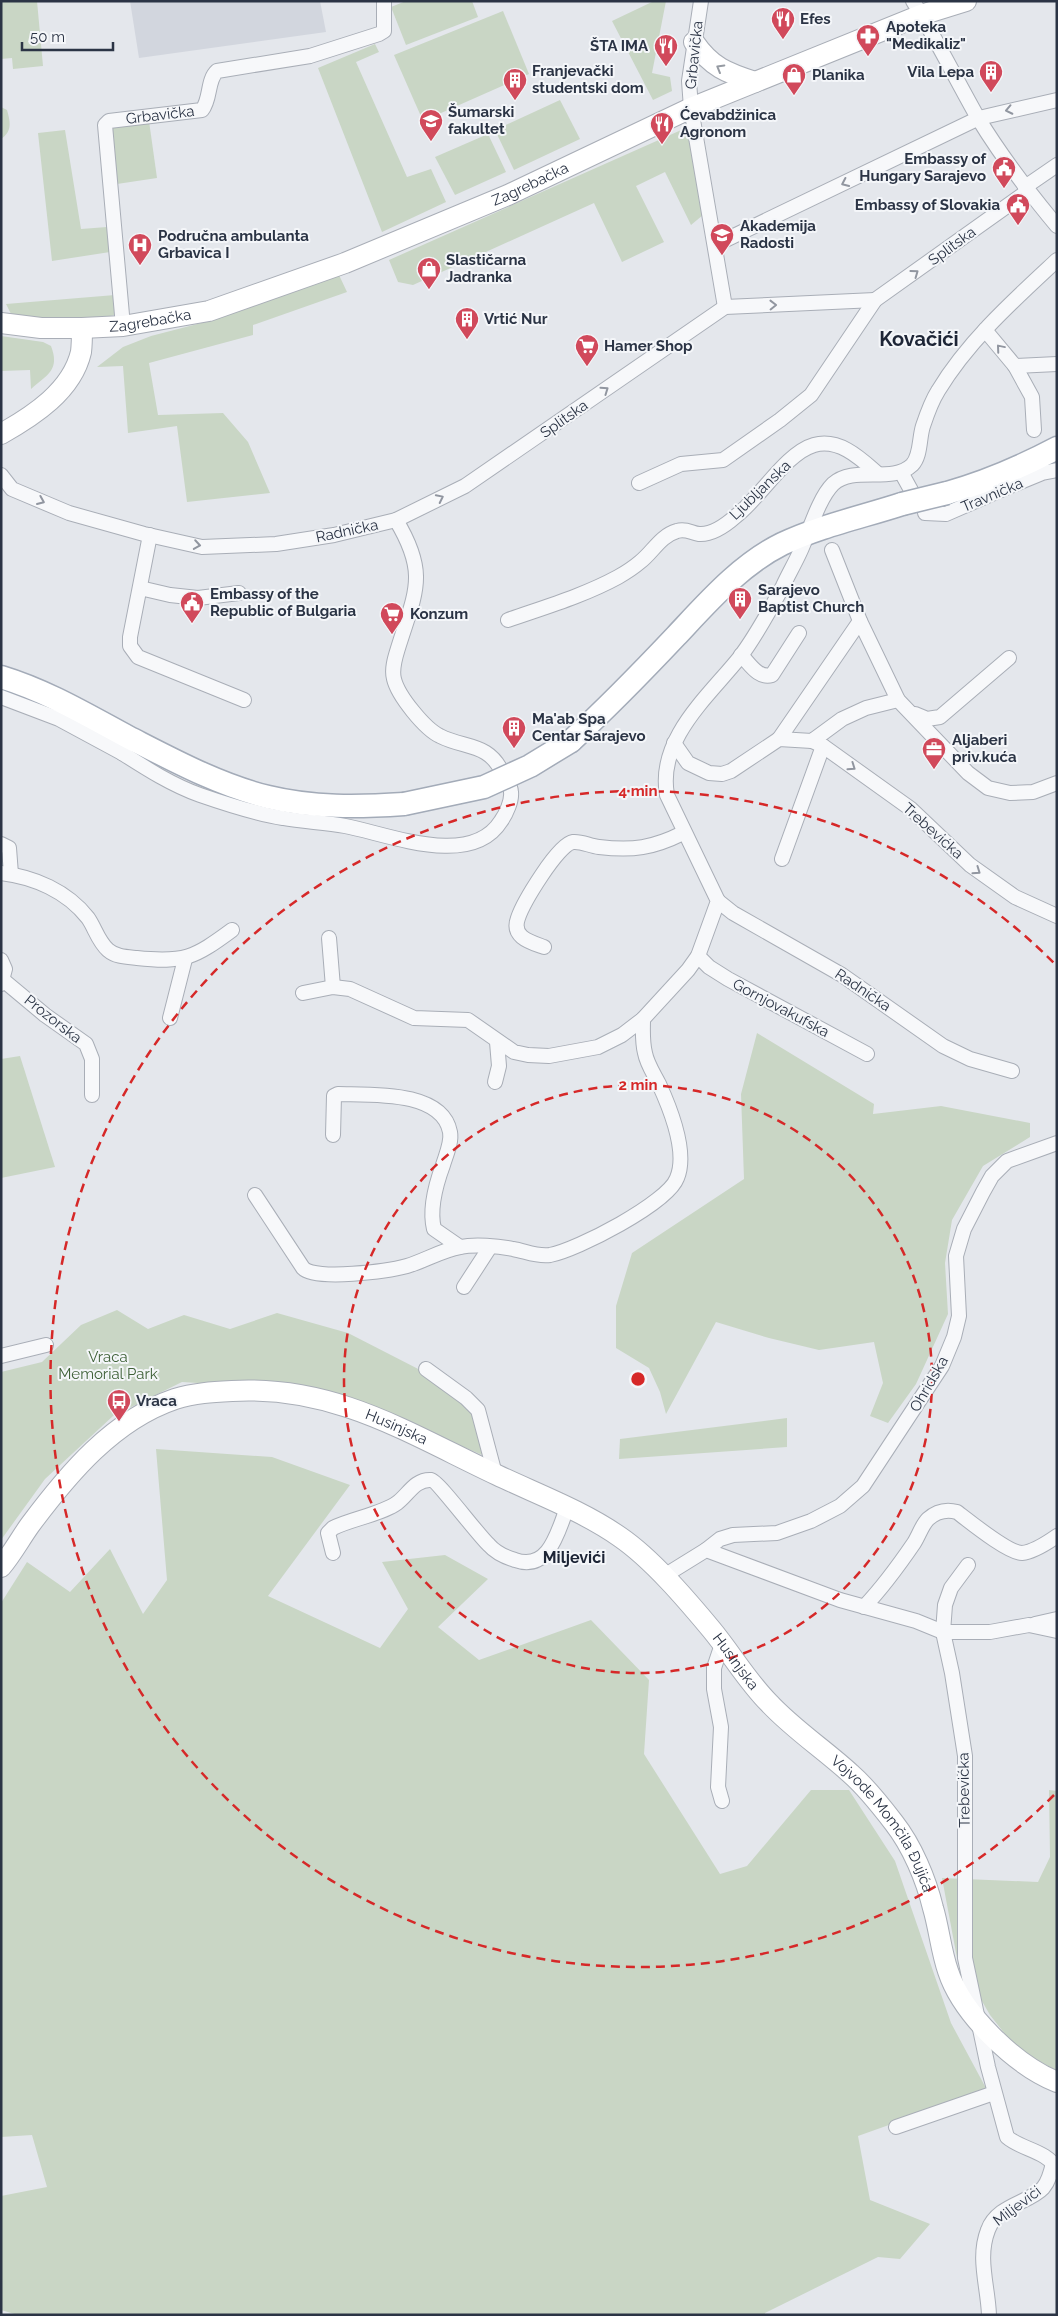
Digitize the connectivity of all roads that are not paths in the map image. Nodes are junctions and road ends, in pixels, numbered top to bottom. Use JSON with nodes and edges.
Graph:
{"nodes":[{"id":1,"x":384,"y":1,"type":"edge"},
{"id":2,"x":701,"y":1,"type":"edge"},
{"id":3,"x":966,"y":1,"type":"edge"},
{"id":4,"x":917,"y":8,"type":"edge"},
{"id":5,"x":694,"y":42,"type":"junction"},
{"id":6,"x":755,"y":82,"type":"junction"},
{"id":7,"x":1057,"y":100,"type":"edge"},
{"id":8,"x":691,"y":108,"type":"junction"},
{"id":9,"x":979,"y":118,"type":"junction"},
{"id":10,"x":1057,"y":165,"type":"edge"},
{"id":11,"x":1026,"y":189,"type":"junction"},
{"id":12,"x":1057,"y":226,"type":"edge"},
{"id":13,"x":715,"y":245,"type":"junction"},
{"id":14,"x":1057,"y":260,"type":"edge"},
{"id":15,"x":875,"y":300,"type":"junction"},
{"id":16,"x":725,"y":307,"type":"junction"},
{"id":17,"x":1,"y":323,"type":"edge"},
{"id":18,"x":123,"y":326,"type":"junction"},
{"id":19,"x":82,"y":328,"type":"junction"},
{"id":20,"x":985,"y":330,"type":"junction"},
{"id":21,"x":1057,"y":364,"type":"edge"},
{"id":22,"x":1014,"y":366,"type":"junction"},
{"id":23,"x":1034,"y":430,"type":"dead end"},
{"id":24,"x":1,"y":434,"type":"edge"},
{"id":25,"x":1057,"y":448,"type":"edge"},
{"id":26,"x":1057,"y":470,"type":"edge"},
{"id":27,"x":901,"y":472,"type":"junction"},
{"id":28,"x":877,"y":473,"type":"junction"},
{"id":29,"x":1,"y":475,"type":"edge"},
{"id":30,"x":639,"y":483,"type":"dead end"},
{"id":31,"x":907,"y":498,"type":"junction"},
{"id":32,"x":925,"y":513,"type":"dead end"},
{"id":33,"x":396,"y":520,"type":"junction"},
{"id":34,"x":808,"y":533,"type":"junction"},
{"id":35,"x":150,"y":535,"type":"junction"},
{"id":36,"x":832,"y":550,"type":"dead end"},
{"id":37,"x":140,"y":588,"type":"junction"},
{"id":38,"x":240,"y":593,"type":"dead end"},
{"id":39,"x":508,"y":620,"type":"dead end"},
{"id":40,"x":860,"y":621,"type":"junction"},
{"id":41,"x":799,"y":633,"type":"dead end"},
{"id":42,"x":741,"y":655,"type":"junction"},
{"id":43,"x":1009,"y":658,"type":"dead end"},
{"id":44,"x":1,"y":677,"type":"edge"},
{"id":45,"x":1,"y":697,"type":"edge"},
{"id":46,"x":244,"y":700,"type":"dead end"},
{"id":47,"x":903,"y":705,"type":"junction"},
{"id":48,"x":779,"y":739,"type":"junction"},
{"id":49,"x":674,"y":743,"type":"junction"},
{"id":50,"x":817,"y":744,"type":"junction"},
{"id":51,"x":125,"y":745,"type":"junction"},
{"id":52,"x":1057,"y":783,"type":"edge"},
{"id":53,"x":683,"y":833,"type":"junction"},
{"id":54,"x":1,"y":844,"type":"edge"},
{"id":55,"x":782,"y":858,"type":"dead end"},
{"id":56,"x":6,"y":874,"type":"edge"},
{"id":57,"x":718,"y":901,"type":"junction"},
{"id":58,"x":1057,"y":916,"type":"edge"},
{"id":59,"x":232,"y":930,"type":"dead end"},
{"id":60,"x":329,"y":938,"type":"dead end"},
{"id":61,"x":544,"y":947,"type":"dead end"},
{"id":62,"x":698,"y":956,"type":"junction"},
{"id":63,"x":185,"y":959,"type":"junction"},
{"id":64,"x":1,"y":960,"type":"edge"},
{"id":65,"x":2,"y":982,"type":"edge"},
{"id":66,"x":333,"y":987,"type":"junction"},
{"id":67,"x":303,"y":993,"type":"dead end"},
{"id":68,"x":170,"y":1018,"type":"dead end"},
{"id":69,"x":643,"y":1019,"type":"junction"},
{"id":70,"x":498,"y":1042,"type":"junction"},
{"id":71,"x":867,"y":1054,"type":"dead end"},
{"id":72,"x":1012,"y":1071,"type":"dead end"},
{"id":73,"x":495,"y":1082,"type":"dead end"},
{"id":74,"x":92,"y":1095,"type":"dead end"},
{"id":75,"x":333,"y":1135,"type":"dead end"},
{"id":76,"x":1057,"y":1143,"type":"edge"},
{"id":77,"x":255,"y":1195,"type":"dead end"},
{"id":78,"x":460,"y":1247,"type":"junction"},
{"id":79,"x":490,"y":1247,"type":"junction"},
{"id":80,"x":464,"y":1287,"type":"dead end"},
{"id":81,"x":46,"y":1345,"type":"dead end"},
{"id":82,"x":1,"y":1356,"type":"edge"},
{"id":83,"x":426,"y":1369,"type":"dead end"},
{"id":84,"x":495,"y":1474,"type":"junction"},
{"id":85,"x":567,"y":1508,"type":"junction"},
{"id":86,"x":1057,"y":1536,"type":"edge"},
{"id":87,"x":706,"y":1550,"type":"junction"},
{"id":88,"x":333,"y":1553,"type":"dead end"},
{"id":89,"x":968,"y":1565,"type":"dead end"},
{"id":90,"x":1,"y":1567,"type":"edge"},
{"id":91,"x":664,"y":1576,"type":"junction"},
{"id":92,"x":864,"y":1607,"type":"junction"},
{"id":93,"x":1057,"y":1619,"type":"edge"},
{"id":94,"x":1029,"y":1625,"type":"junction"},
{"id":95,"x":1057,"y":1631,"type":"edge"},
{"id":96,"x":943,"y":1632,"type":"junction"},
{"id":97,"x":722,"y":1644,"type":"junction"},
{"id":98,"x":769,"y":1704,"type":"joint"},
{"id":99,"x":722,"y":1801,"type":"dead end"},
{"id":100,"x":978,"y":2022,"type":"junction"},
{"id":101,"x":1057,"y":2082,"type":"edge"},
{"id":102,"x":994,"y":2093,"type":"junction"},
{"id":103,"x":896,"y":2127,"type":"dead end"},
{"id":104,"x":1055,"y":2166,"type":"edge"},
{"id":105,"x":989,"y":2315,"type":"edge"}],
"edges":[{"from":1,"to":18,"type":"street","name":"Grbavička"},
{"from":2,"to":5,"type":"street","name":"Grbavička"},
{"from":3,"to":4,"type":"main road","name":"Zagrebačka"},
{"from":4,"to":6,"type":"main road","name":"Zagrebačka"},
{"from":4,"to":9,"type":"street"},
{"from":6,"to":5,"type":"main road","one_way":true},
{"from":5,"to":8,"type":"street","name":"Grbavička"},
{"from":6,"to":8,"type":"main road","name":"Zagrebačka"},
{"from":7,"to":9,"type":"street","one_way":true},
{"from":8,"to":13,"type":"street"},
{"from":8,"to":18,"type":"main road","name":"Zagrebačka"},
{"from":9,"to":11,"type":"street"},
{"from":9,"to":13,"type":"street","one_way":true},
{"from":10,"to":11,"type":"street","name":"Splitska"},
{"from":11,"to":12,"type":"street"},
{"from":15,"to":11,"type":"street","name":"Splitska","one_way":true},
{"from":13,"to":16,"type":"street"},
{"from":14,"to":20,"type":"street"},
{"from":16,"to":15,"type":"street","one_way":true},
{"from":15,"to":30,"type":"street","name":"Splitska"},
{"from":33,"to":16,"type":"street","name":"Splitska","one_way":true},
{"from":17,"to":19,"type":"main road"},
{"from":18,"to":19,"type":"main road","name":"Zagrebačka"},
{"from":19,"to":24,"type":"main road"},
{"from":22,"to":20,"type":"street","one_way":true},
{"from":20,"to":27,"type":"street"},
{"from":21,"to":22,"type":"street"},
{"from":22,"to":23,"type":"street"},
{"from":25,"to":31,"type":"main road","bridge":true},
{"from":26,"to":32,"type":"street","name":"Travnička"},
{"from":27,"to":28,"type":"street"},
{"from":27,"to":31,"type":"street"},
{"from":28,"to":34,"type":"street"},
{"from":28,"to":39,"type":"street","name":"Ljubljanska"},
{"from":29,"to":35,"type":"street","name":"Radnička","one_way":true},
{"from":31,"to":34,"type":"main road"},
{"from":35,"to":33,"type":"street","name":"Radnička","one_way":true},
{"from":33,"to":51,"type":"street","name":"Radnička"},
{"from":34,"to":42,"type":"street"},
{"from":34,"to":51,"type":"main road","bridge":true},
{"from":35,"to":37,"type":"street"},
{"from":36,"to":40,"type":"street"},
{"from":37,"to":38,"type":"street"},
{"from":37,"to":46,"type":"street"},
{"from":40,"to":47,"type":"street"},
{"from":40,"to":48,"type":"street"},
{"from":41,"to":42,"type":"street"},
{"from":42,"to":49,"type":"street"},
{"from":43,"to":47,"type":"street"},
{"from":44,"to":51,"type":"main road"},
{"from":45,"to":51,"type":"street","name":"Radnička"},
{"from":47,"to":50,"type":"street"},
{"from":47,"to":52,"type":"street"},
{"from":48,"to":49,"type":"street"},
{"from":48,"to":50,"type":"street"},
{"from":49,"to":53,"type":"street"},
{"from":50,"to":55,"type":"street"},
{"from":50,"to":58,"type":"street","name":"Trebevićka","one_way":true},
{"from":53,"to":57,"type":"street"},
{"from":53,"to":61,"type":"street"},
{"from":54,"to":56,"type":"street"},
{"from":56,"to":63,"type":"street"},
{"from":57,"to":62,"type":"street"},
{"from":57,"to":72,"type":"street","name":"Radnička"},
{"from":59,"to":63,"type":"street"},
{"from":60,"to":66,"type":"street"},
{"from":62,"to":69,"type":"street"},
{"from":62,"to":71,"type":"street","name":"Gornjovakufska"},
{"from":63,"to":68,"type":"street"},
{"from":64,"to":65,"type":"street","name":"Prozorska"},
{"from":65,"to":74,"type":"street","name":"Prozorska"},
{"from":66,"to":67,"type":"street"},
{"from":66,"to":70,"type":"street"},
{"from":69,"to":70,"type":"street"},
{"from":69,"to":79,"type":"street"},
{"from":70,"to":73,"type":"street"},
{"from":75,"to":78,"type":"street"},
{"from":76,"to":87,"type":"street","name":"Ohridska"},
{"from":77,"to":78,"type":"street"},
{"from":78,"to":79,"type":"street"},
{"from":79,"to":80,"type":"street"},
{"from":81,"to":82,"type":"street"},
{"from":83,"to":84,"type":"street"},
{"from":84,"to":85,"type":"main road","name":"Husinjska"},
{"from":84,"to":90,"type":"main road","name":"Husinjska"},
{"from":85,"to":88,"type":"street"},
{"from":85,"to":91,"type":"main road","name":"Husinjska"},
{"from":86,"to":92,"type":"street"},
{"from":87,"to":91,"type":"street","name":"Ohridska"},
{"from":87,"to":92,"type":"street"},
{"from":89,"to":96,"type":"street","name":"Trebevićka"},
{"from":91,"to":97,"type":"main road","name":"Husinjska"},
{"from":92,"to":96,"type":"street"},
{"from":93,"to":94,"type":"street"},
{"from":94,"to":95,"type":"street"},
{"from":94,"to":96,"type":"street"},
{"from":96,"to":100,"type":"street","name":"Trebevićka"},
{"from":97,"to":98,"type":"main road","name":"Husinjska"},
{"from":97,"to":99,"type":"street"},
{"from":98,"to":100,"type":"main road","name":"Vojvode Momčila Đujića"},
{"from":100,"to":101,"type":"main road","name":"Vojvode Momčila Đujića"},
{"from":100,"to":102,"type":"street","name":"Trebevićka"},
{"from":102,"to":103,"type":"street"},
{"from":102,"to":104,"type":"street","name":"Trebevićka"},
{"from":104,"to":105,"type":"street","name":"Miljevići"}]}
